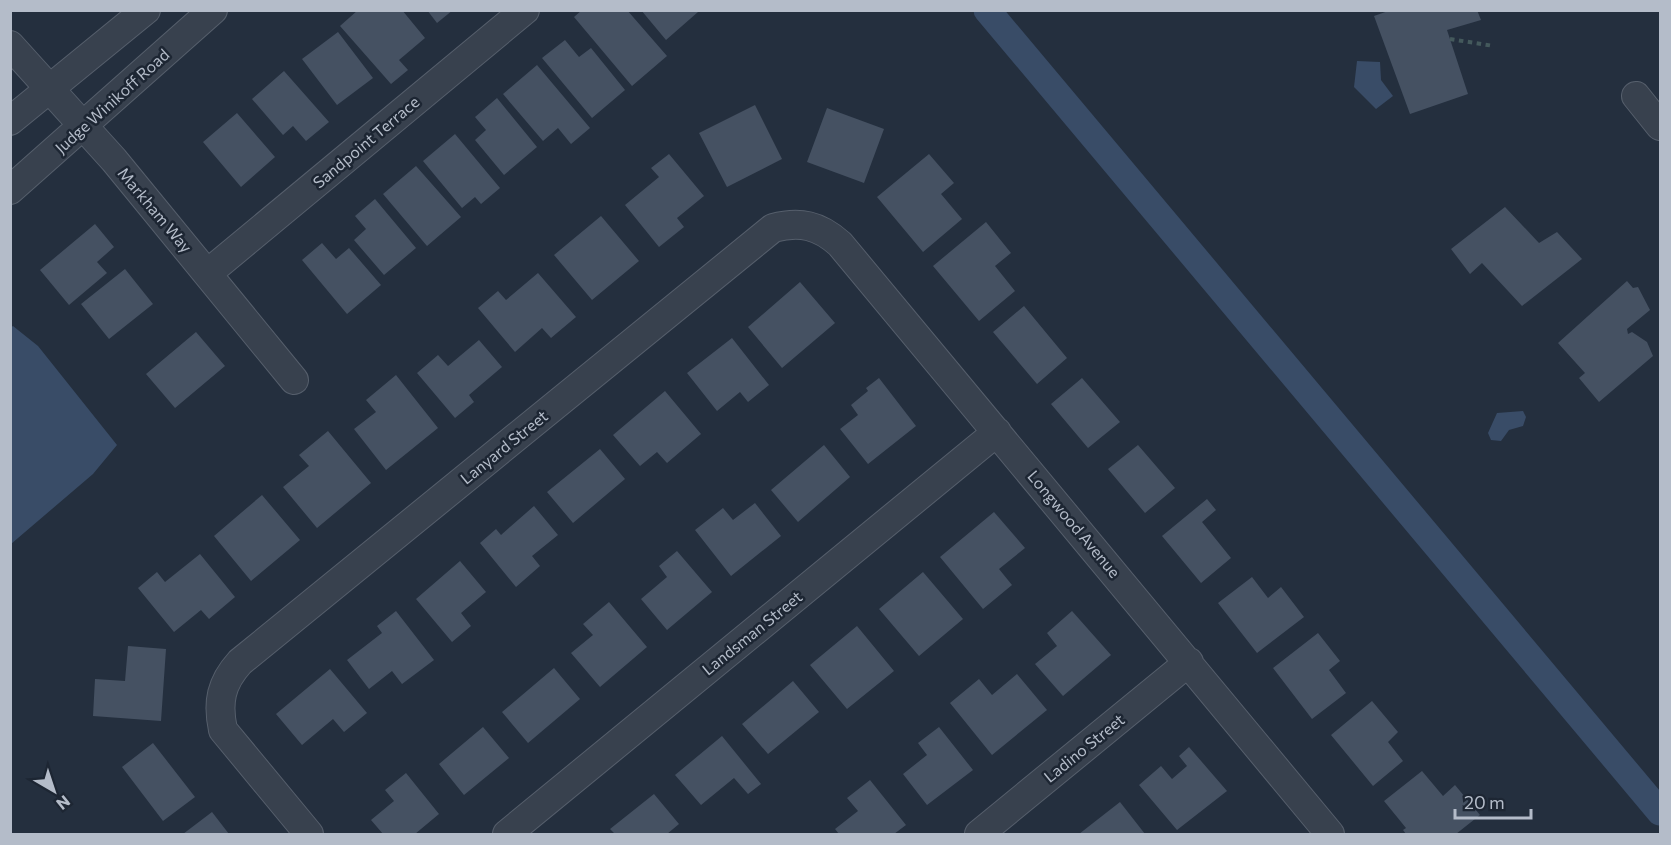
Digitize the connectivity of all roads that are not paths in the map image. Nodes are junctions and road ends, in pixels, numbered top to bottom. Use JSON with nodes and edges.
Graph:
{"nodes":[{"id":1,"x":147,"y":10,"type":"edge"},
{"id":2,"x":213,"y":10,"type":"edge"},
{"id":3,"x":525,"y":10,"type":"edge"},
{"id":4,"x":10,"y":45,"type":"edge"},
{"id":5,"x":50,"y":89,"type":"junction"},
{"id":6,"x":1636,"y":96,"type":"dead end"},
{"id":7,"x":10,"y":121,"type":"edge"},
{"id":8,"x":1660,"y":126,"type":"edge"},
{"id":9,"x":84,"y":127,"type":"junction"},
{"id":10,"x":10,"y":190,"type":"edge"},
{"id":11,"x":808,"y":225,"type":"joint"},
{"id":12,"x":208,"y":273,"type":"junction"},
{"id":13,"x":294,"y":380,"type":"dead end"},
{"id":14,"x":997,"y":432,"type":"junction"},
{"id":15,"x":1189,"y":662,"type":"junction"},
{"id":16,"x":309,"y":834,"type":"edge"},
{"id":17,"x":507,"y":834,"type":"edge"},
{"id":18,"x":980,"y":834,"type":"edge"},
{"id":19,"x":1330,"y":834,"type":"edge"}],
"edges":[{"from":1,"to":5,"type":"street"},
{"from":2,"to":9,"type":"street","name":"Judge Winikoff Road"},
{"from":3,"to":12,"type":"street","name":"Sandpoint Terrace"},
{"from":4,"to":5,"type":"street","name":"Markham Way"},
{"from":5,"to":7,"type":"street"},
{"from":5,"to":9,"type":"street","name":"Markham Way"},
{"from":6,"to":8,"type":"street"},
{"from":9,"to":10,"type":"street","name":"Judge Winikoff Road"},
{"from":9,"to":12,"type":"street","name":"Markham Way"},
{"from":11,"to":14,"type":"street","name":"Longwood Avenue"},
{"from":11,"to":16,"type":"street","name":"Lanyard Street"},
{"from":12,"to":13,"type":"street","name":"Markham Way"},
{"from":14,"to":15,"type":"street","name":"Longwood Avenue"},
{"from":14,"to":17,"type":"street","name":"Landsman Street"},
{"from":15,"to":18,"type":"street","name":"Ladino Street"},
{"from":15,"to":19,"type":"street","name":"Longwood Avenue"}]}
